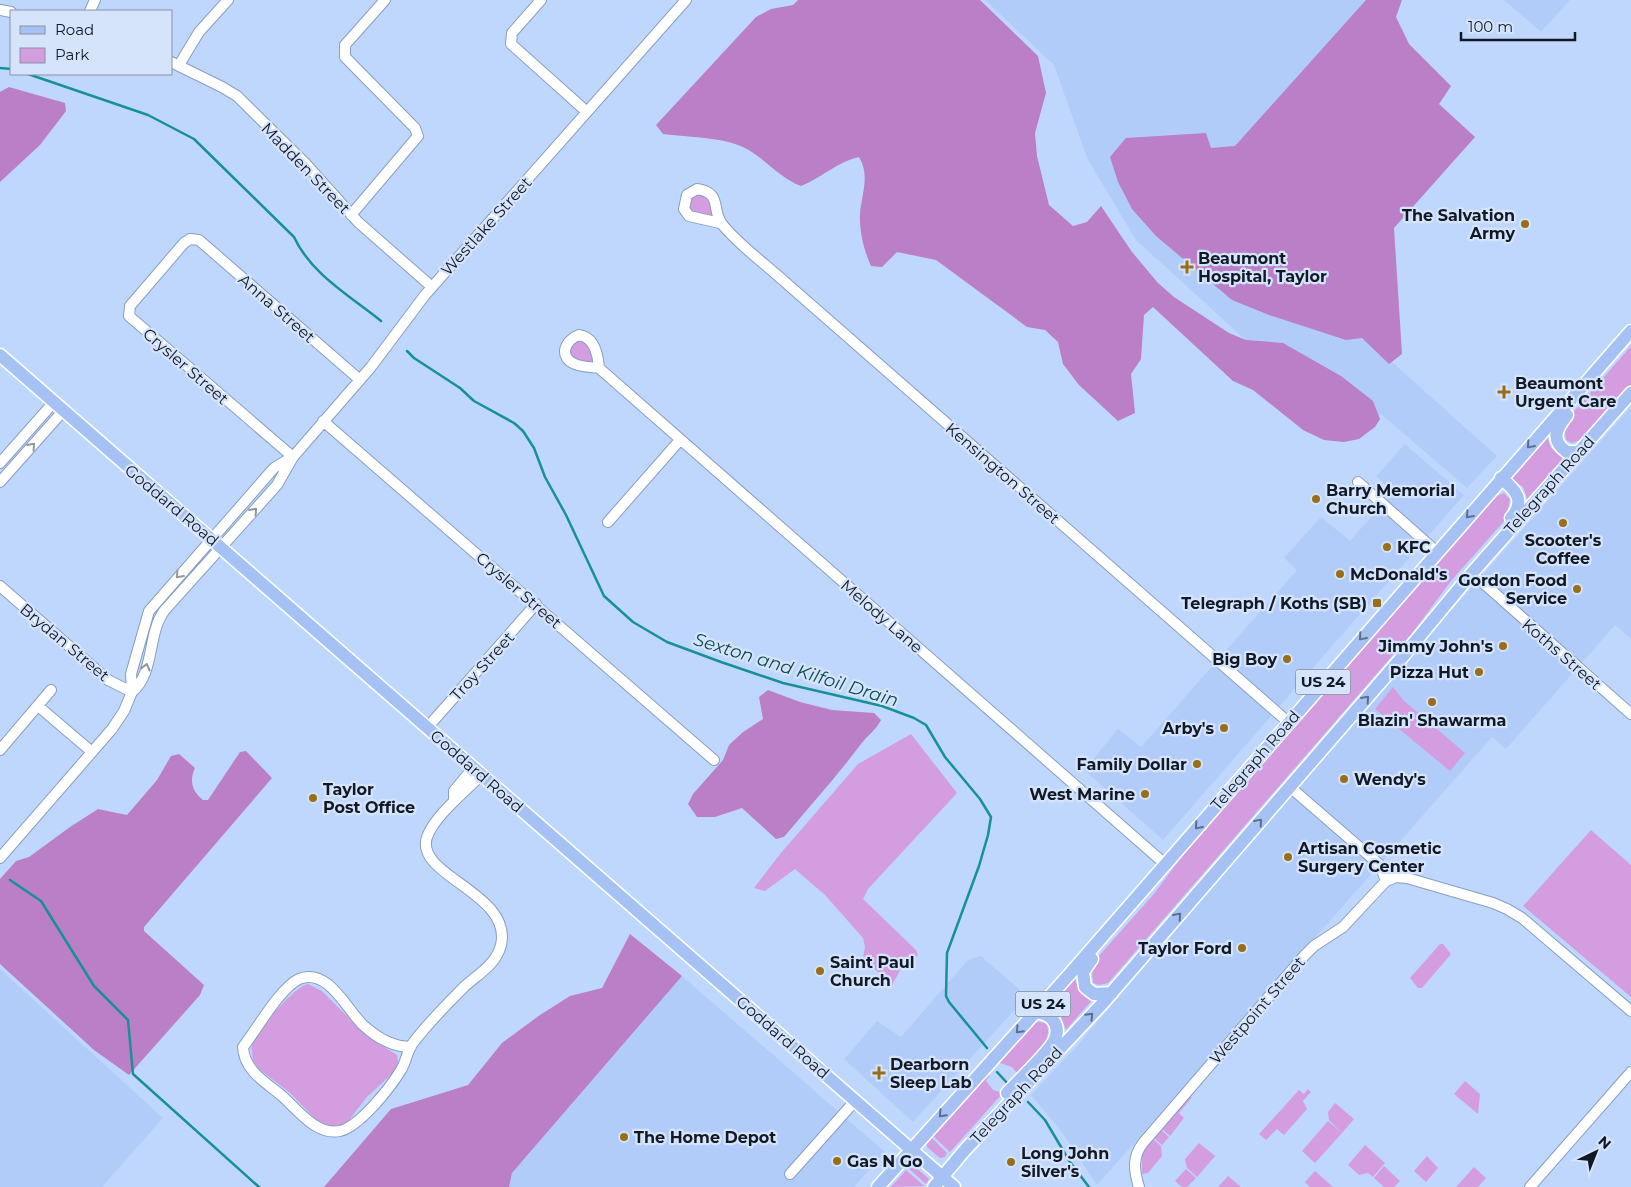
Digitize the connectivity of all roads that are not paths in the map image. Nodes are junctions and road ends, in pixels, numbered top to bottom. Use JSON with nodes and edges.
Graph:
{"nodes":[{"id":1,"x":228,"y":0,"type":"edge"},
{"id":2,"x":385,"y":0,"type":"edge"},
{"id":3,"x":541,"y":0,"type":"edge"},
{"id":4,"x":686,"y":0,"type":"edge"},
{"id":5,"x":175,"y":63,"type":"edge"},
{"id":6,"x":587,"y":112,"type":"junction"},
{"id":7,"x":351,"y":215,"type":"junction"},
{"id":8,"x":720,"y":223,"type":"dead end"},
{"id":9,"x":432,"y":287,"type":"junction"},
{"id":10,"x":128,"y":312,"type":"joint"},
{"id":11,"x":1631,"y":330,"type":"edge"},
{"id":12,"x":1631,"y":336,"type":"edge"},
{"id":13,"x":0,"y":355,"type":"edge"},
{"id":14,"x":599,"y":368,"type":"dead end"},
{"id":15,"x":360,"y":380,"type":"junction"},
{"id":16,"x":1631,"y":393,"type":"edge"},
{"id":17,"x":59,"y":406,"type":"junction"},
{"id":18,"x":323,"y":421,"type":"junction"},
{"id":19,"x":680,"y":440,"type":"junction"},
{"id":20,"x":1578,"y":452,"type":"junction"},
{"id":21,"x":292,"y":457,"type":"junction"},
{"id":22,"x":0,"y":464,"type":"edge"},
{"id":23,"x":1501,"y":478,"type":"junction"},
{"id":24,"x":0,"y":482,"type":"edge"},
{"id":25,"x":1358,"y":482,"type":"dead end"},
{"id":26,"x":608,"y":522,"type":"dead end"},
{"id":27,"x":216,"y":543,"type":"junction"},
{"id":28,"x":1436,"y":552,"type":"junction"},
{"id":29,"x":1472,"y":573,"type":"junction"},
{"id":30,"x":0,"y":586,"type":"edge"},
{"id":31,"x":536,"y":604,"type":"junction"},
{"id":32,"x":1427,"y":626,"type":"junction"},
{"id":33,"x":51,"y":690,"type":"dead end"},
{"id":34,"x":132,"y":692,"type":"junction"},
{"id":35,"x":38,"y":706,"type":"junction"},
{"id":36,"x":1631,"y":714,"type":"edge"},
{"id":37,"x":1288,"y":722,"type":"junction"},
{"id":38,"x":427,"y":728,"type":"junction"},
{"id":39,"x":0,"y":750,"type":"edge"},
{"id":40,"x":92,"y":752,"type":"junction"},
{"id":41,"x":714,"y":760,"type":"dead end"},
{"id":42,"x":477,"y":771,"type":"junction"},
{"id":43,"x":1290,"y":787,"type":"junction"},
{"id":44,"x":1179,"y":848,"type":"junction"},
{"id":45,"x":0,"y":858,"type":"edge"},
{"id":46,"x":1165,"y":864,"type":"junction"},
{"id":47,"x":1386,"y":881,"type":"junction"},
{"id":48,"x":1112,"y":993,"type":"junction"},
{"id":49,"x":1631,"y":1011,"type":"edge"},
{"id":50,"x":1035,"y":1012,"type":"junction"},
{"id":51,"x":411,"y":1047,"type":"junction"},
{"id":52,"x":1631,"y":1072,"type":"edge"},
{"id":53,"x":855,"y":1101,"type":"junction"},
{"id":54,"x":910,"y":1150,"type":"junction"},
{"id":55,"x":959,"y":1158,"type":"junction"},
{"id":56,"x":894,"y":1168,"type":"junction"},
{"id":57,"x":790,"y":1174,"type":"dead end"},
{"id":58,"x":943,"y":1177,"type":"junction"},
{"id":59,"x":878,"y":1187,"type":"edge"},
{"id":60,"x":888,"y":1187,"type":"edge"},
{"id":61,"x":934,"y":1187,"type":"edge"},
{"id":62,"x":954,"y":1187,"type":"edge"},
{"id":63,"x":1139,"y":1187,"type":"edge"},
{"id":64,"x":1530,"y":1187,"type":"edge"}],
"edges":[{"from":1,"to":5,"type":"street"},
{"from":2,"to":7,"type":"street"},
{"from":3,"to":6,"type":"street"},
{"from":4,"to":6,"type":"street","name":"Westlake Street"},
{"from":5,"to":7,"type":"street","name":"Madden Street"},
{"from":6,"to":9,"type":"street","name":"Westlake Street"},
{"from":7,"to":9,"type":"street","name":"Madden Street"},
{"from":8,"to":37,"type":"street","name":"Kensington Street"},
{"from":9,"to":15,"type":"street","name":"Westlake Street"},
{"from":10,"to":15,"type":"street","name":"Anna Street"},
{"from":10,"to":21,"type":"street","name":"Crysler Street"},
{"from":11,"to":23,"type":"main road","name":"Telegraph Road","number":"US 24","one_way":true},
{"from":12,"to":20,"type":"main road"},
{"from":13,"to":17,"type":"main road","name":"Goddard Road"},
{"from":14,"to":19,"type":"street","name":"Melody Lane"},
{"from":15,"to":18,"type":"street","name":"Westlake Street"},
{"from":16,"to":20,"type":"main road","name":"Telegraph Road","number":"US 24"},
{"from":17,"to":22,"type":"street"},
{"from":24,"to":17,"type":"street","one_way":true},
{"from":17,"to":27,"type":"main road","name":"Goddard Road"},
{"from":18,"to":21,"type":"street","name":"Westlake Street"},
{"from":18,"to":31,"type":"street","name":"Crysler Street"},
{"from":19,"to":26,"type":"street"},
{"from":19,"to":46,"type":"street","name":"Melody Lane"},
{"from":20,"to":29,"type":"main road","name":"Telegraph Road","number":"US 24"},
{"from":21,"to":27,"type":"street","name":"Westlake Street"},
{"from":23,"to":28,"type":"main road","name":"Telegraph Road","number":"US 24","one_way":true},
{"from":23,"to":32,"type":"main road"},
{"from":25,"to":28,"type":"street"},
{"from":27,"to":34,"type":"street"},
{"from":27,"to":38,"type":"main road","name":"Goddard Road"},
{"from":28,"to":37,"type":"main road","name":"Telegraph Road","number":"US 24","one_way":true},
{"from":29,"to":32,"type":"main road","name":"Telegraph Road","number":"US 24"},
{"from":29,"to":36,"type":"street","name":"Koths Street"},
{"from":30,"to":34,"type":"street","name":"Brydan Street"},
{"from":31,"to":38,"type":"street","name":"Troy Street"},
{"from":31,"to":41,"type":"street","name":"Crysler Street"},
{"from":43,"to":32,"type":"main road","name":"Telegraph Road","number":"US 24","one_way":true},
{"from":33,"to":35,"type":"street"},
{"from":34,"to":40,"type":"street"},
{"from":35,"to":39,"type":"street"},
{"from":35,"to":40,"type":"street"},
{"from":37,"to":44,"type":"main road","name":"Telegraph Road","number":"US 24","one_way":true},
{"from":38,"to":42,"type":"main road","name":"Goddard Road"},
{"from":40,"to":45,"type":"street"},
{"from":42,"to":51,"type":"street"},
{"from":42,"to":53,"type":"main road","name":"Goddard Road"},
{"from":43,"to":47,"type":"street"},
{"from":48,"to":43,"type":"main road","name":"Telegraph Road","number":"US 24","one_way":true},
{"from":44,"to":46,"type":"main road","name":"Telegraph Road","number":"US 24"},
{"from":44,"to":48,"type":"main road"},
{"from":46,"to":50,"type":"main road","name":"Telegraph Road","number":"US 24"},
{"from":47,"to":49,"type":"street"},
{"from":47,"to":63,"type":"street","name":"Westpoint Street"},
{"from":55,"to":48,"type":"main road","name":"Telegraph Road","number":"US 24","one_way":true},
{"from":50,"to":54,"type":"main road","name":"Telegraph Road","number":"US 24","one_way":true},
{"from":50,"to":55,"type":"main road"},
{"from":51,"to":51,"type":"street"},
{"from":52,"to":64,"type":"street"},
{"from":53,"to":54,"type":"main road","name":"Goddard Road"},
{"from":53,"to":57,"type":"street"},
{"from":54,"to":56,"type":"main road","name":"Telegraph Road","number":"US 24"},
{"from":54,"to":58,"type":"main road","name":"Goddard Road"},
{"from":55,"to":58,"type":"main road","name":"Telegraph Road","number":"US 24"},
{"from":56,"to":59,"type":"main road","name":"Telegraph Road","number":"US 24"},
{"from":56,"to":60,"type":"main road"},
{"from":58,"to":61,"type":"main road","name":"Telegraph Road","number":"US 24"},
{"from":58,"to":62,"type":"main road","name":"Goddard Road"}]}
